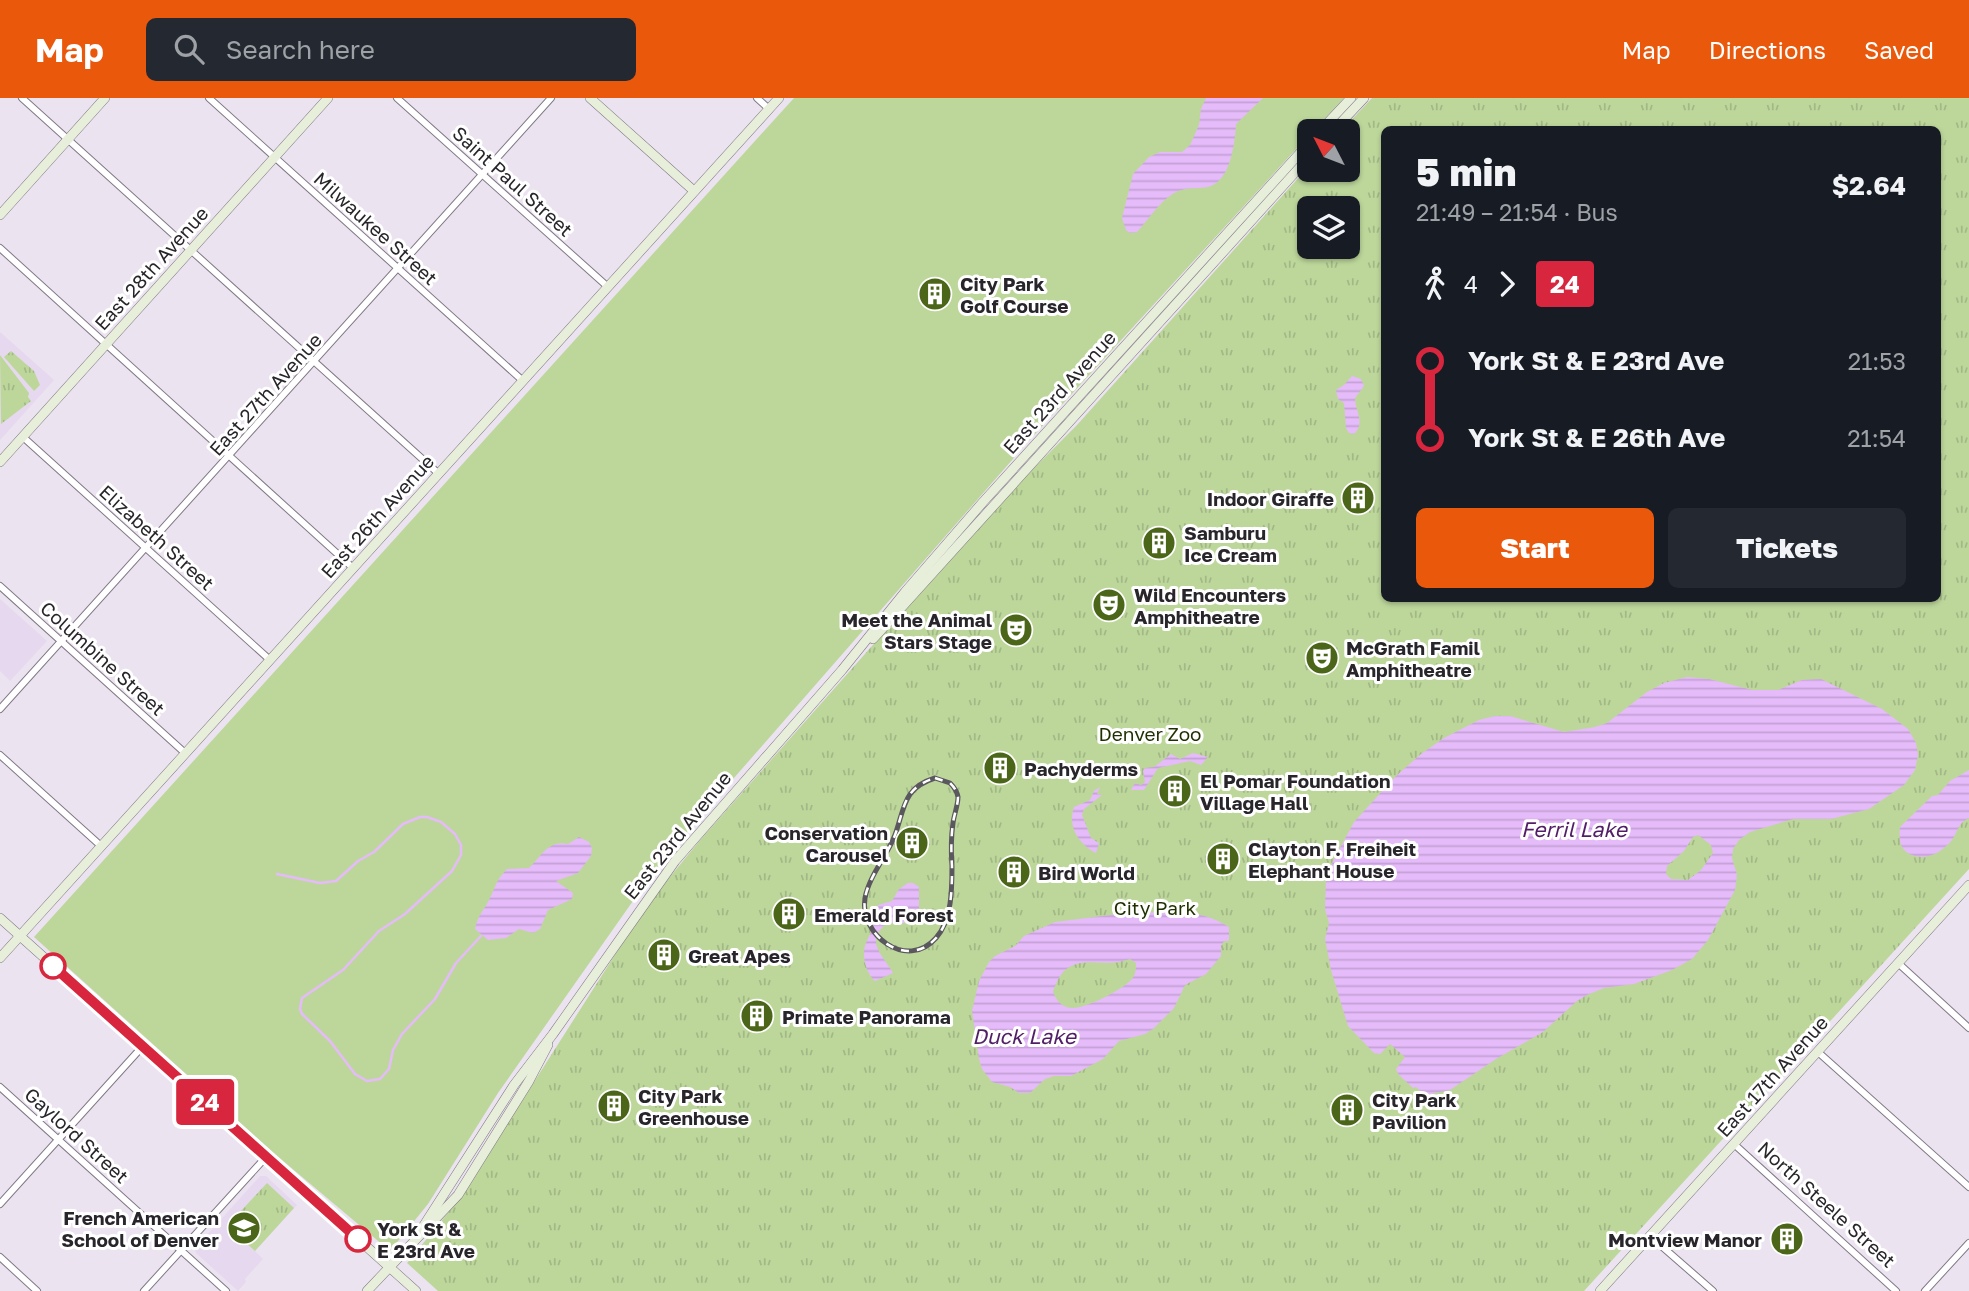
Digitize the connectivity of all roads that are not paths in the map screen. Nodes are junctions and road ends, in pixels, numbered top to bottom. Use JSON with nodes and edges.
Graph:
{"nodes":[{"id":1,"x":22,"y":98,"type":"edge"},
{"id":2,"x":105,"y":98,"type":"edge"},
{"id":3,"x":209,"y":98,"type":"edge"},
{"id":4,"x":328,"y":98,"type":"edge"},
{"id":5,"x":397,"y":98,"type":"edge"},
{"id":6,"x":551,"y":98,"type":"edge"},
{"id":7,"x":590,"y":98,"type":"edge"},
{"id":8,"x":757,"y":98,"type":"edge"},
{"id":9,"x":779,"y":98,"type":"edge"},
{"id":10,"x":1351,"y":98,"type":"edge"},
{"id":11,"x":1364,"y":98,"type":"edge"},
{"id":12,"x":769,"y":109,"type":"junction"},
{"id":13,"x":1331,"y":119,"type":"edge"},
{"id":14,"x":1344,"y":119,"type":"edge"},
{"id":15,"x":68,"y":139,"type":"junction"},
{"id":16,"x":1297,"y":156,"type":"edge"},
{"id":17,"x":275,"y":157,"type":"junction"},
{"id":18,"x":1297,"y":170,"type":"edge"},
{"id":19,"x":482,"y":175,"type":"junction"},
{"id":20,"x":695,"y":191,"type":"junction"},
{"id":21,"x":0,"y":215,"type":"edge"},
{"id":22,"x":0,"y":248,"type":"edge"},
{"id":23,"x":191,"y":250,"type":"junction"},
{"id":24,"x":398,"y":269,"type":"junction"},
{"id":25,"x":607,"y":287,"type":"junction"},
{"id":26,"x":106,"y":344,"type":"junction"},
{"id":27,"x":315,"y":362,"type":"junction"},
{"id":28,"x":523,"y":381,"type":"junction"},
{"id":29,"x":23,"y":437,"type":"junction"},
{"id":30,"x":230,"y":456,"type":"junction"},
{"id":31,"x":0,"y":462,"type":"edge"},
{"id":32,"x":439,"y":474,"type":"junction"},
{"id":33,"x":146,"y":548,"type":"junction"},
{"id":34,"x":353,"y":568,"type":"junction"},
{"id":35,"x":0,"y":586,"type":"edge"},
{"id":36,"x":61,"y":641,"type":"junction"},
{"id":37,"x":270,"y":660,"type":"junction"},
{"id":38,"x":842,"y":670,"type":"junction"},
{"id":39,"x":0,"y":709,"type":"edge"},
{"id":40,"x":186,"y":753,"type":"junction"},
{"id":41,"x":0,"y":755,"type":"edge"},
{"id":42,"x":101,"y":846,"type":"junction"},
{"id":43,"x":1969,"y":885,"type":"edge"},
{"id":44,"x":0,"y":918,"type":"edge"},
{"id":45,"x":20,"y":936,"type":"junction"},
{"id":46,"x":0,"y":958,"type":"edge"},
{"id":47,"x":1898,"y":963,"type":"junction"},
{"id":48,"x":1969,"y":1028,"type":"edge"},
{"id":49,"x":142,"y":1047,"type":"junction"},
{"id":50,"x":1818,"y":1052,"type":"junction"},
{"id":51,"x":0,"y":1087,"type":"edge"},
{"id":52,"x":58,"y":1140,"type":"junction"},
{"id":53,"x":1734,"y":1144,"type":"junction"},
{"id":54,"x":266,"y":1157,"type":"junction"},
{"id":55,"x":1969,"y":1187,"type":"edge"},
{"id":56,"x":0,"y":1204,"type":"edge"},
{"id":57,"x":1650,"y":1236,"type":"junction"},
{"id":58,"x":1969,"y":1243,"type":"edge"},
{"id":59,"x":181,"y":1251,"type":"junction"},
{"id":60,"x":0,"y":1257,"type":"edge"},
{"id":61,"x":389,"y":1266,"type":"junction"},
{"id":62,"x":37,"y":1291,"type":"edge"},
{"id":63,"x":144,"y":1291,"type":"edge"},
{"id":64,"x":226,"y":1291,"type":"edge"},
{"id":65,"x":367,"y":1291,"type":"edge"},
{"id":66,"x":416,"y":1291,"type":"edge"},
{"id":67,"x":1600,"y":1291,"type":"edge"},
{"id":68,"x":1713,"y":1291,"type":"edge"},
{"id":69,"x":1896,"y":1291,"type":"edge"},
{"id":70,"x":1925,"y":1291,"type":"edge"}],
"edges":[{"from":1,"to":15,"type":"street"},
{"from":2,"to":15,"type":"main road"},
{"from":3,"to":17,"type":"street","name":"Milwaukee Street"},
{"from":4,"to":17,"type":"main road","name":"East 28th Avenue"},
{"from":5,"to":19,"type":"street","name":"Saint Paul Street"},
{"from":6,"to":19,"type":"street","name":"East 27th Avenue"},
{"from":7,"to":20,"type":"main road"},
{"from":8,"to":12,"type":"street"},
{"from":9,"to":12,"type":"main road","name":"East 26th Avenue"},
{"from":10,"to":13,"type":"main road"},
{"from":11,"to":14,"type":"main road"},
{"from":12,"to":20,"type":"main road","name":"East 26th Avenue"},
{"from":15,"to":21,"type":"main road"},
{"from":15,"to":23,"type":"street"},
{"from":16,"to":38,"type":"main road","name":"East 23rd Avenue"},
{"from":17,"to":23,"type":"main road","name":"East 28th Avenue"},
{"from":17,"to":24,"type":"street","name":"Milwaukee Street"},
{"from":18,"to":38,"type":"main road","name":"East 23rd Avenue"},
{"from":19,"to":24,"type":"street","name":"East 27th Avenue"},
{"from":19,"to":25,"type":"street","name":"Saint Paul Street"},
{"from":20,"to":25,"type":"main road","name":"East 26th Avenue"},
{"from":22,"to":26,"type":"street"},
{"from":23,"to":26,"type":"main road","name":"East 28th Avenue"},
{"from":23,"to":27,"type":"street"},
{"from":24,"to":27,"type":"street","name":"East 27th Avenue"},
{"from":24,"to":28,"type":"street","name":"Milwaukee Street"},
{"from":25,"to":28,"type":"main road","name":"East 26th Avenue"},
{"from":26,"to":29,"type":"main road","name":"East 28th Avenue"},
{"from":26,"to":30,"type":"street"},
{"from":27,"to":30,"type":"street","name":"East 27th Avenue"},
{"from":27,"to":32,"type":"street"},
{"from":28,"to":32,"type":"main road","name":"East 26th Avenue"},
{"from":29,"to":31,"type":"main road","name":"East 28th Avenue"},
{"from":29,"to":33,"type":"street","name":"Elizabeth Street"},
{"from":30,"to":33,"type":"street","name":"East 27th Avenue"},
{"from":30,"to":34,"type":"street"},
{"from":32,"to":34,"type":"main road","name":"East 26th Avenue"},
{"from":33,"to":36,"type":"street","name":"East 27th Avenue"},
{"from":33,"to":37,"type":"street","name":"Elizabeth Street"},
{"from":34,"to":37,"type":"main road","name":"East 26th Avenue"},
{"from":35,"to":36,"type":"street","name":"Columbine Street"},
{"from":36,"to":39,"type":"street","name":"East 27th Avenue"},
{"from":36,"to":40,"type":"street","name":"Columbine Street"},
{"from":37,"to":40,"type":"main road","name":"East 26th Avenue"},
{"from":38,"to":61,"type":"main road","name":"East 23rd Avenue"},
{"from":40,"to":42,"type":"main road","name":"East 26th Avenue"},
{"from":41,"to":42,"type":"street"},
{"from":42,"to":45,"type":"main road","name":"East 26th Avenue"},
{"from":43,"to":47,"type":"main road","name":"East 17th Avenue"},
{"from":44,"to":45,"type":"main road"},
{"from":45,"to":46,"type":"main road","name":"East 26th Avenue"},
{"from":45,"to":49,"type":"main road"},
{"from":47,"to":48,"type":"street"},
{"from":47,"to":50,"type":"main road","name":"East 17th Avenue"},
{"from":49,"to":52,"type":"street"},
{"from":49,"to":54,"type":"main road"},
{"from":50,"to":53,"type":"main road","name":"East 17th Avenue"},
{"from":50,"to":55,"type":"street"},
{"from":51,"to":52,"type":"street","name":"Gaylord Street"},
{"from":52,"to":56,"type":"street"},
{"from":52,"to":59,"type":"street","name":"Gaylord Street"},
{"from":53,"to":57,"type":"main road","name":"East 17th Avenue"},
{"from":53,"to":69,"type":"street","name":"North Steele Street"},
{"from":54,"to":59,"type":"street"},
{"from":54,"to":61,"type":"main road"},
{"from":57,"to":67,"type":"main road","name":"East 17th Avenue"},
{"from":57,"to":68,"type":"street"},
{"from":58,"to":70,"type":"street"},
{"from":59,"to":63,"type":"street"},
{"from":59,"to":64,"type":"street","name":"Gaylord Street"},
{"from":60,"to":62,"type":"street"},
{"from":61,"to":65,"type":"main road","name":"East 23rd Avenue"},
{"from":61,"to":66,"type":"main road"}]}
